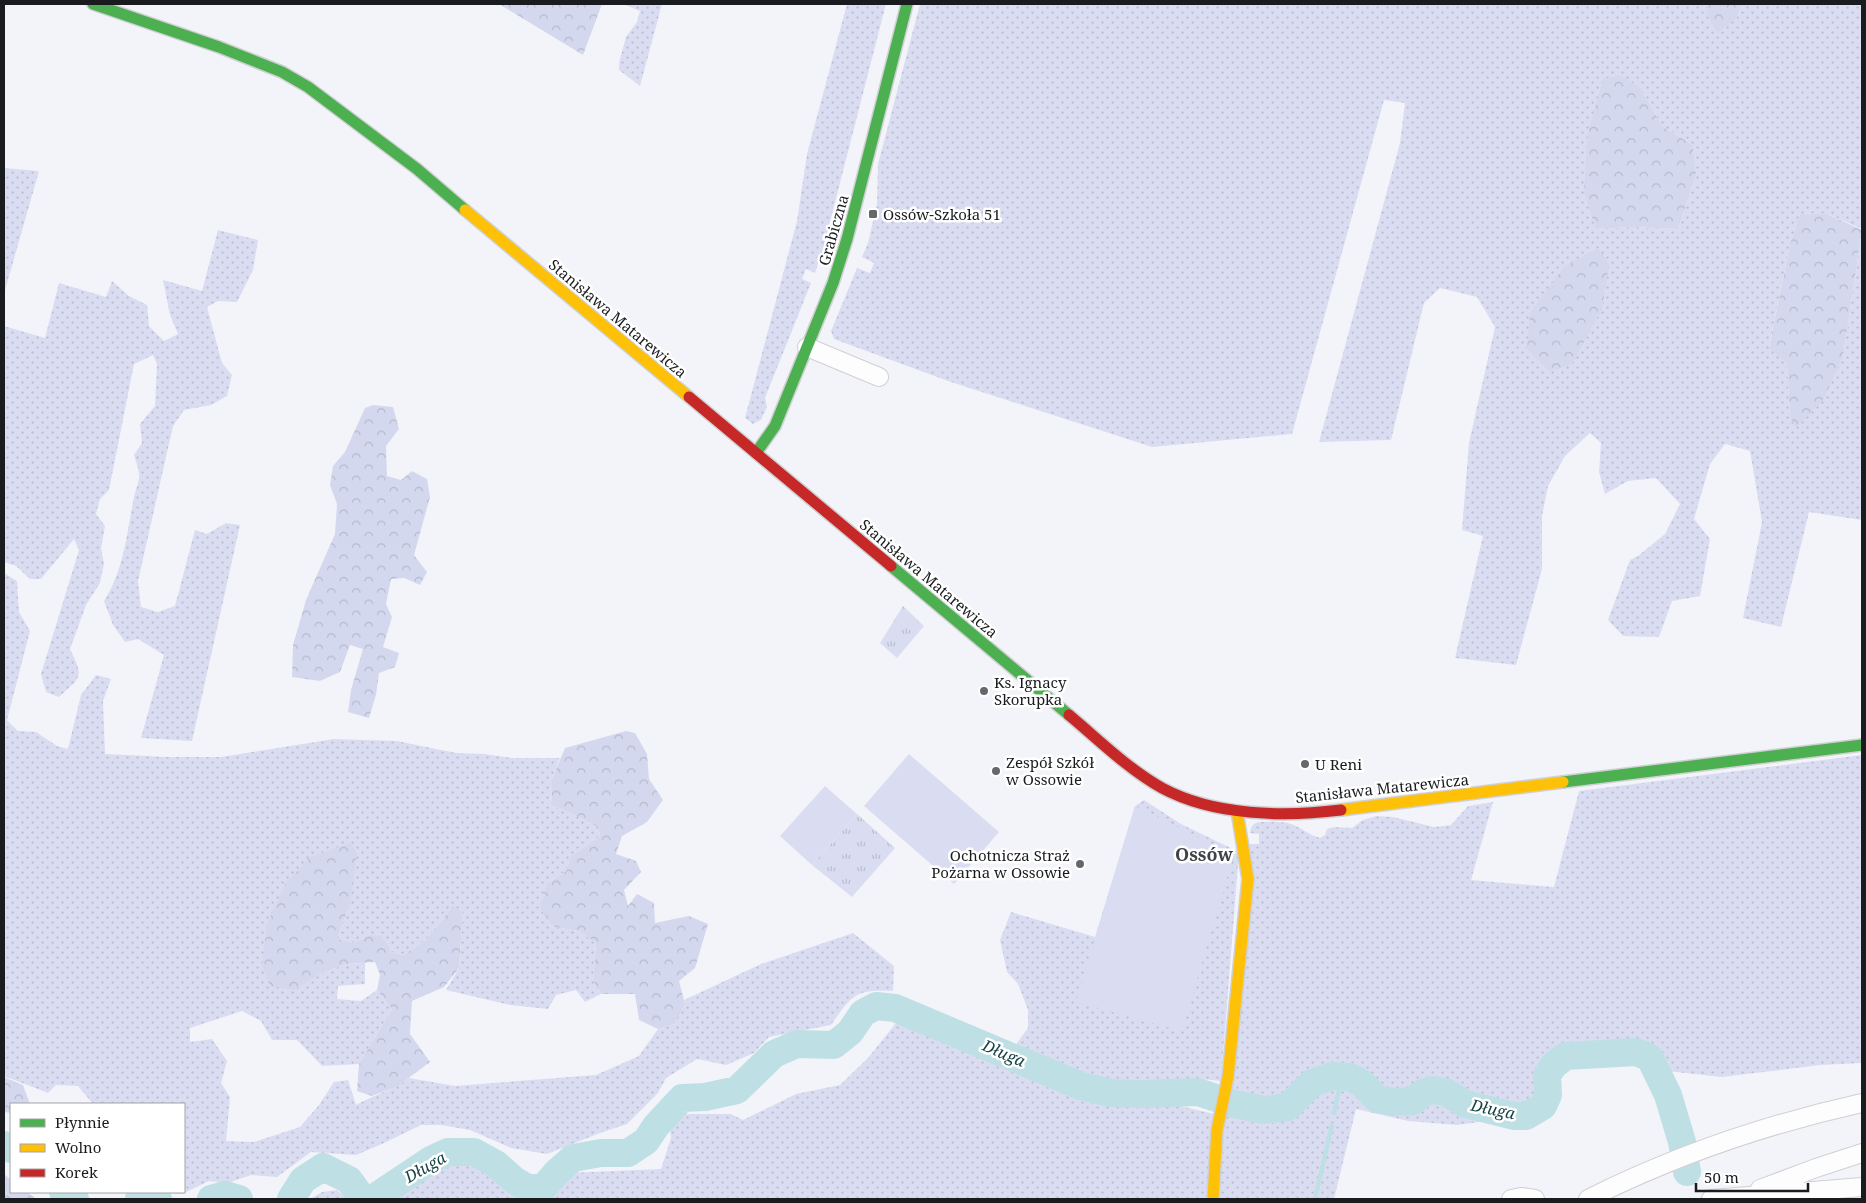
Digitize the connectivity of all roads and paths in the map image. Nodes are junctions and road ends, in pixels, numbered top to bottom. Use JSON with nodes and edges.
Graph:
{"nodes":[{"id":1,"x":93,"y":4,"type":"edge"},
{"id":2,"x":907,"y":4,"type":"edge"},
{"id":3,"x":807,"y":347,"type":"junction"},
{"id":4,"x":879,"y":377,"type":"dead end"},
{"id":5,"x":756,"y":453,"type":"junction"},
{"id":6,"x":1862,"y":745,"type":"edge"},
{"id":7,"x":1237,"y":811,"type":"junction"},
{"id":8,"x":1862,"y":1103,"type":"edge"},
{"id":9,"x":1862,"y":1153,"type":"edge"},
{"id":10,"x":1862,"y":1186,"type":"edge"},
{"id":11,"x":1746,"y":1195,"type":"junction"},
{"id":12,"x":1213,"y":1199,"type":"edge"},
{"id":13,"x":1511,"y":1199,"type":"edge"},
{"id":14,"x":1535,"y":1199,"type":"edge"},
{"id":15,"x":1588,"y":1199,"type":"edge"},
{"id":16,"x":1711,"y":1199,"type":"edge"}],
"edges":[{"from":1,"to":5,"type":"street","name":"Stanisława Matarewicza"},
{"from":2,"to":3,"type":"street","name":"Grabiczna"},
{"from":3,"to":4,"type":"street"},
{"from":3,"to":5,"type":"street","name":"Grabiczna"},
{"from":5,"to":7,"type":"street","name":"Stanisława Matarewicza"},
{"from":6,"to":7,"type":"street","name":"Stanisława Matarewicza"},
{"from":7,"to":12,"type":"street"},
{"from":8,"to":15,"type":"street"},
{"from":9,"to":11,"type":"street"},
{"from":10,"to":11,"type":"street"},
{"from":11,"to":16,"type":"street"},
{"from":13,"to":14,"type":"street"}]}
